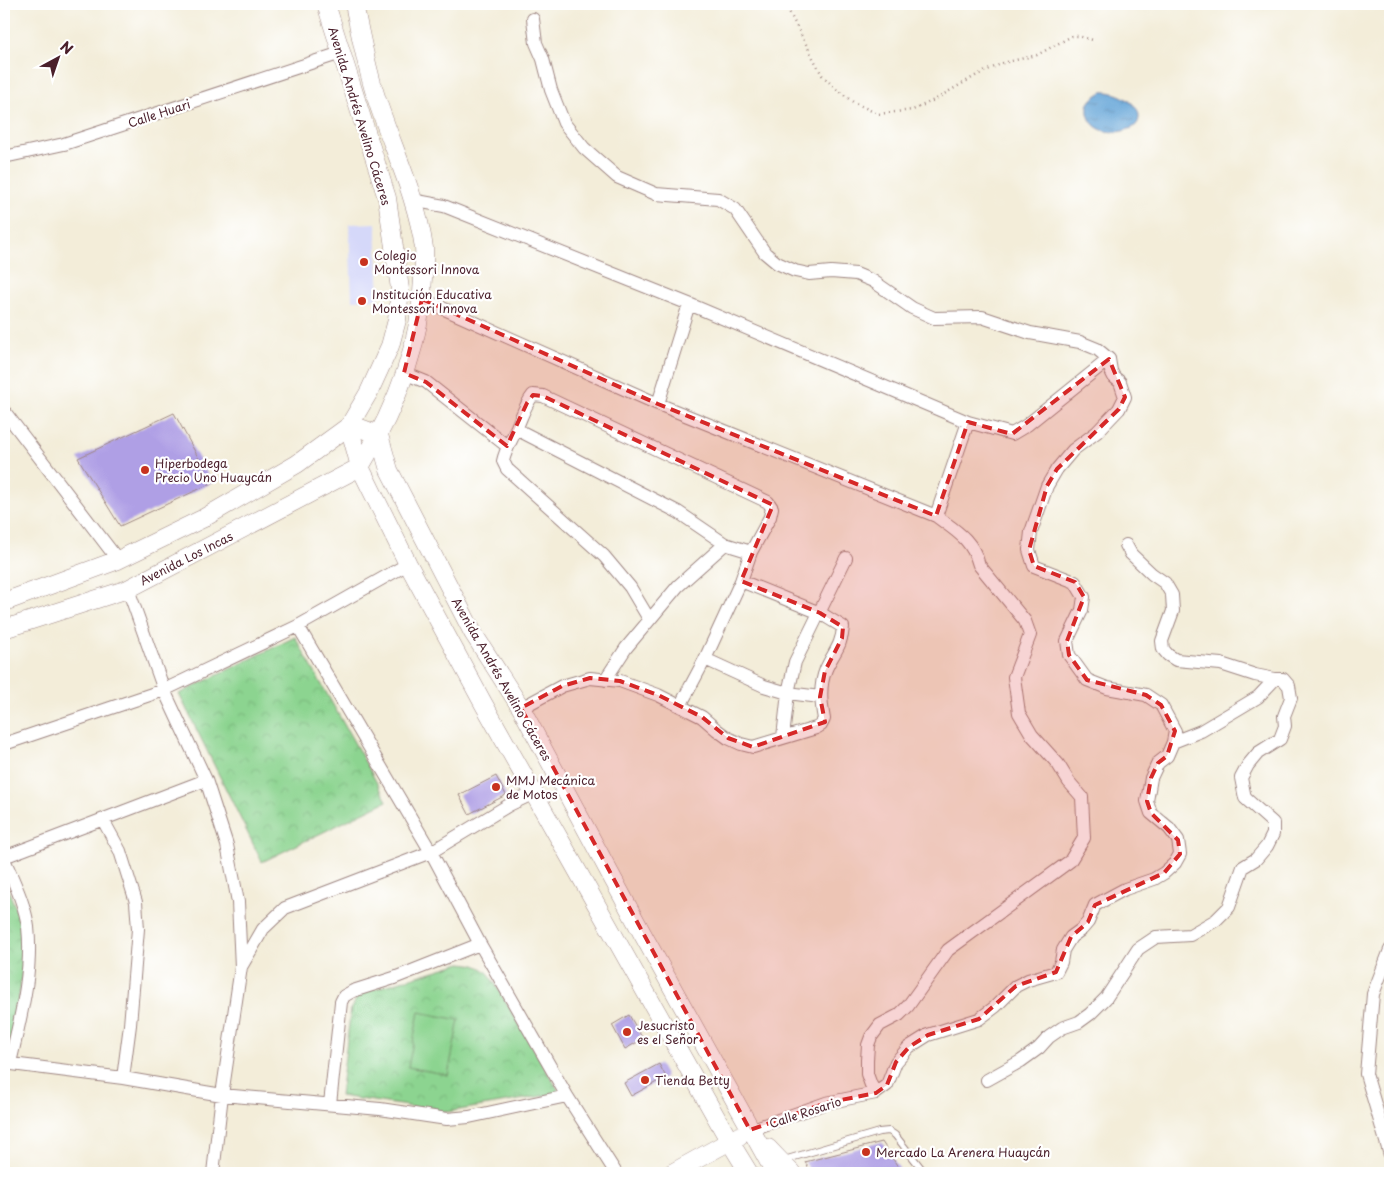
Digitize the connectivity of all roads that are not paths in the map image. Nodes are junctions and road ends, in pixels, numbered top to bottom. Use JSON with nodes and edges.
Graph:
{"nodes":[{"id":1,"x":326,"y":4,"type":"edge"},
{"id":2,"x":354,"y":4,"type":"edge"},
{"id":3,"x":533,"y":19,"type":"dead end"},
{"id":4,"x":340,"y":53,"type":"junction"},
{"id":5,"x":4,"y":157,"type":"edge"},
{"id":6,"x":412,"y":200,"type":"junction"},
{"id":7,"x":422,"y":299,"type":"junction"},
{"id":8,"x":689,"y":304,"type":"junction"},
{"id":9,"x":1109,"y":359,"type":"junction"},
{"id":10,"x":404,"y":373,"type":"junction"},
{"id":11,"x":658,"y":404,"type":"junction"},
{"id":12,"x":4,"y":411,"type":"edge"},
{"id":13,"x":968,"y":422,"type":"junction"},
{"id":14,"x":349,"y":426,"type":"junction"},
{"id":15,"x":516,"y":429,"type":"junction"},
{"id":16,"x":379,"y":436,"type":"junction"},
{"id":17,"x":506,"y":446,"type":"junction"},
{"id":18,"x":360,"y":467,"type":"junction"},
{"id":19,"x":936,"y":516,"type":"junction"},
{"id":20,"x":724,"y":544,"type":"junction"},
{"id":21,"x":1126,"y":545,"type":"dead end"},
{"id":22,"x":751,"y":552,"type":"junction"},
{"id":23,"x":846,"y":558,"type":"dead end"},
{"id":24,"x":118,"y":560,"type":"junction"},
{"id":25,"x":408,"y":564,"type":"junction"},
{"id":26,"x":741,"y":581,"type":"junction"},
{"id":27,"x":128,"y":588,"type":"junction"},
{"id":28,"x":6,"y":597,"type":"edge"},
{"id":29,"x":820,"y":613,"type":"junction"},
{"id":30,"x":649,"y":619,"type":"junction"},
{"id":31,"x":298,"y":626,"type":"junction"},
{"id":32,"x":4,"y":629,"type":"edge"},
{"id":33,"x":473,"y":633,"type":"junction"},
{"id":34,"x":451,"y":643,"type":"junction"},
{"id":35,"x":705,"y":659,"type":"junction"},
{"id":36,"x":1275,"y":679,"type":"junction"},
{"id":37,"x":605,"y":680,"type":"junction"},
{"id":38,"x":164,"y":690,"type":"junction"},
{"id":39,"x":788,"y":694,"type":"junction"},
{"id":40,"x":820,"y":697,"type":"junction"},
{"id":41,"x":680,"y":706,"type":"junction"},
{"id":42,"x":521,"y":708,"type":"junction"},
{"id":43,"x":783,"y":737,"type":"junction"},
{"id":44,"x":1173,"y":742,"type":"junction"},
{"id":45,"x":4,"y":744,"type":"edge"},
{"id":46,"x":206,"y":780,"type":"junction"},
{"id":47,"x":534,"y":793,"type":"junction"},
{"id":48,"x":103,"y":820,"type":"junction"},
{"id":49,"x":431,"y":852,"type":"junction"},
{"id":50,"x":4,"y":858,"type":"edge"},
{"id":51,"x":642,"y":933,"type":"junction"},
{"id":52,"x":480,"y":944,"type":"junction"},
{"id":53,"x":620,"y":946,"type":"junction"},
{"id":54,"x":1390,"y":950,"type":"edge"},
{"id":55,"x":241,"y":967,"type":"junction"},
{"id":56,"x":7,"y":1063,"type":"edge"},
{"id":57,"x":123,"y":1078,"type":"junction"},
{"id":58,"x":987,"y":1080,"type":"dead end"},
{"id":59,"x":876,"y":1093,"type":"junction"},
{"id":60,"x":222,"y":1095,"type":"junction"},
{"id":61,"x":567,"y":1096,"type":"junction"},
{"id":62,"x":330,"y":1104,"type":"junction"},
{"id":63,"x":750,"y":1130,"type":"junction"},
{"id":64,"x":730,"y":1142,"type":"junction"},
{"id":65,"x":1390,"y":1155,"type":"edge"},
{"id":66,"x":782,"y":1169,"type":"edge"},
{"id":67,"x":213,"y":1173,"type":"edge"},
{"id":68,"x":616,"y":1173,"type":"edge"},
{"id":69,"x":672,"y":1173,"type":"edge"},
{"id":70,"x":738,"y":1173,"type":"edge"},
{"id":71,"x":749,"y":1173,"type":"edge"},
{"id":72,"x":925,"y":1173,"type":"edge"}],
"edges":[{"from":1,"to":4,"type":"main road","name":"Avenida Andrés Avelino Cáceres"},
{"from":2,"to":6,"type":"main road","name":"Avenida Andrés Avelino Cáceres"},
{"from":3,"to":9,"type":"street"},
{"from":4,"to":5,"type":"street","name":"Calle Huari"},
{"from":4,"to":14,"type":"main road","name":"Avenida Andrés Avelino Cáceres"},
{"from":6,"to":7,"type":"main road","name":"Avenida Andrés Avelino Cáceres"},
{"from":6,"to":8,"type":"street"},
{"from":7,"to":10,"type":"main road","name":"Avenida Andrés Avelino Cáceres"},
{"from":7,"to":11,"type":"street"},
{"from":8,"to":11,"type":"street"},
{"from":8,"to":13,"type":"street"},
{"from":9,"to":13,"type":"street"},
{"from":9,"to":44,"type":"street"},
{"from":10,"to":16,"type":"main road","name":"Avenida Andrés Avelino Cáceres"},
{"from":10,"to":17,"type":"street"},
{"from":11,"to":19,"type":"street"},
{"from":12,"to":24,"type":"street"},
{"from":13,"to":19,"type":"street"},
{"from":14,"to":16,"type":"main road"},
{"from":14,"to":18,"type":"main road","name":"Avenida Andrés Avelino Cáceres"},
{"from":14,"to":24,"type":"main road"},
{"from":15,"to":17,"type":"street"},
{"from":15,"to":20,"type":"street"},
{"from":15,"to":22,"type":"street"},
{"from":16,"to":18,"type":"main road","name":"Avenida Andrés Avelino Cáceres"},
{"from":16,"to":33,"type":"main road","name":"Avenida Andrés Avelino Cáceres"},
{"from":17,"to":30,"type":"street"},
{"from":18,"to":25,"type":"main road","name":"Avenida Andrés Avelino Cáceres"},
{"from":18,"to":27,"type":"main road","name":"Avenida Los Incas"},
{"from":19,"to":59,"type":"street"},
{"from":20,"to":22,"type":"street"},
{"from":20,"to":30,"type":"street"},
{"from":21,"to":36,"type":"street"},
{"from":22,"to":26,"type":"street"},
{"from":23,"to":29,"type":"street"},
{"from":24,"to":28,"type":"main road"},
{"from":25,"to":31,"type":"street"},
{"from":25,"to":34,"type":"main road","name":"Avenida Andrés Avelino Cáceres"},
{"from":26,"to":29,"type":"street"},
{"from":26,"to":35,"type":"street"},
{"from":27,"to":32,"type":"main road","name":"Avenida Los Incas"},
{"from":27,"to":38,"type":"street"},
{"from":29,"to":39,"type":"street"},
{"from":29,"to":40,"type":"street"},
{"from":30,"to":37,"type":"street"},
{"from":31,"to":38,"type":"street"},
{"from":31,"to":49,"type":"street"},
{"from":33,"to":34,"type":"main road"},
{"from":33,"to":42,"type":"main road","name":"Avenida Andrés Avelino Cáceres"},
{"from":34,"to":47,"type":"main road","name":"Avenida Andrés Avelino Cáceres"},
{"from":35,"to":39,"type":"street"},
{"from":35,"to":41,"type":"street"},
{"from":36,"to":44,"type":"street"},
{"from":36,"to":58,"type":"street"},
{"from":37,"to":41,"type":"street"},
{"from":37,"to":42,"type":"street"},
{"from":38,"to":45,"type":"street"},
{"from":38,"to":46,"type":"street"},
{"from":39,"to":40,"type":"street"},
{"from":39,"to":43,"type":"street"},
{"from":40,"to":43,"type":"street"},
{"from":41,"to":43,"type":"street"},
{"from":42,"to":51,"type":"main road","name":"Avenida Andrés Avelino Cáceres"},
{"from":44,"to":59,"type":"street"},
{"from":46,"to":48,"type":"street"},
{"from":46,"to":55,"type":"street"},
{"from":47,"to":49,"type":"street"},
{"from":47,"to":53,"type":"main road","name":"Avenida Andrés Avelino Cáceres"},
{"from":48,"to":50,"type":"street"},
{"from":48,"to":57,"type":"street"},
{"from":49,"to":52,"type":"street"},
{"from":49,"to":55,"type":"street"},
{"from":50,"to":56,"type":"street"},
{"from":51,"to":53,"type":"main road"},
{"from":51,"to":63,"type":"main road","name":"Avenida Andrés Avelino Cáceres"},
{"from":52,"to":61,"type":"street"},
{"from":52,"to":62,"type":"street"},
{"from":53,"to":64,"type":"main road","name":"Avenida Andrés Avelino Cáceres"},
{"from":54,"to":65,"type":"street"},
{"from":55,"to":60,"type":"street"},
{"from":56,"to":57,"type":"street"},
{"from":57,"to":60,"type":"street"},
{"from":59,"to":63,"type":"street","name":"Calle Rosario"},
{"from":60,"to":62,"type":"street"},
{"from":60,"to":67,"type":"street"},
{"from":61,"to":62,"type":"street"},
{"from":61,"to":68,"type":"street"},
{"from":63,"to":64,"type":"main road"},
{"from":63,"to":66,"type":"main road","name":"Avenida Andrés Avelino Cáceres"},
{"from":64,"to":69,"type":"main road"},
{"from":64,"to":70,"type":"main road","name":"Avenida Andrés Avelino Cáceres"},
{"from":64,"to":71,"type":"main road","name":"Avenida Andrés Avelino Cáceres"},
{"from":66,"to":72,"type":"lane"}]}
